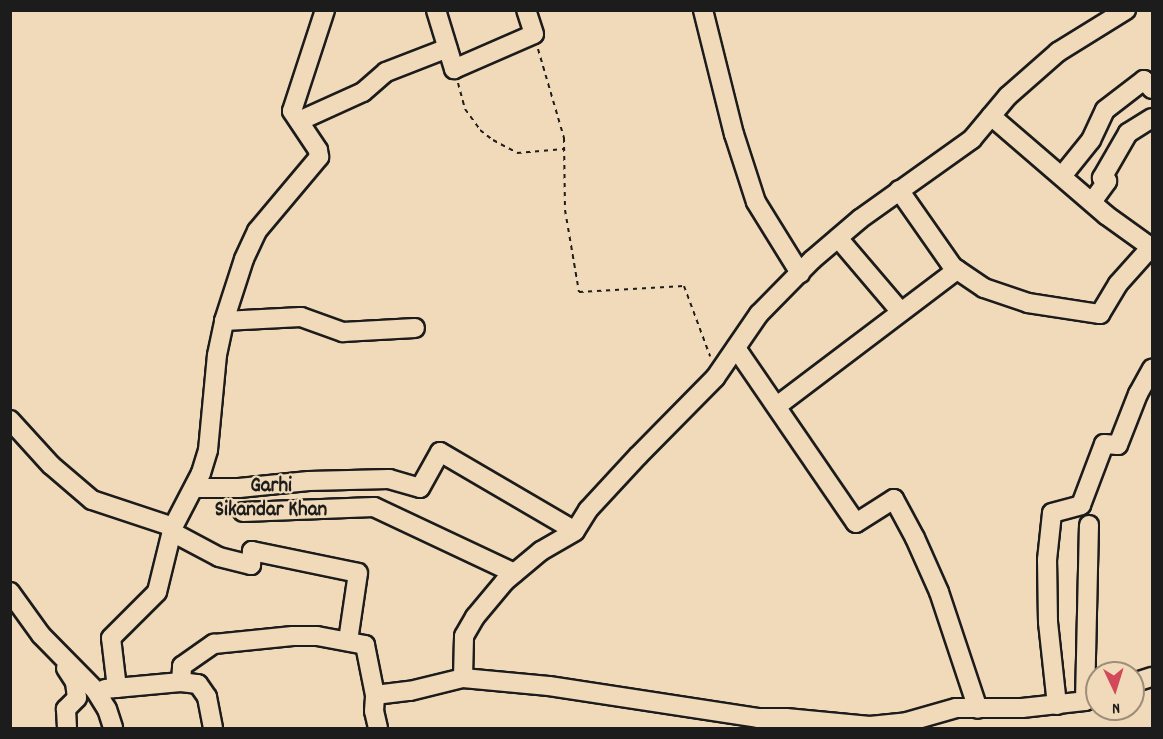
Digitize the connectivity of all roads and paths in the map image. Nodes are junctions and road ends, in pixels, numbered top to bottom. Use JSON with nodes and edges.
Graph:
{"nodes":[{"id":1,"x":326,"y":10,"type":"edge"},
{"id":2,"x":436,"y":10,"type":"edge"},
{"id":3,"x":526,"y":10,"type":"edge"},
{"id":4,"x":703,"y":10,"type":"edge"},
{"id":5,"x":1126,"y":10,"type":"edge"},
{"id":6,"x":534,"y":34,"type":"junction"},
{"id":7,"x":448,"y":48,"type":"junction"},
{"id":8,"x":454,"y":69,"type":"junction"},
{"id":9,"x":1152,"y":89,"type":"edge"},
{"id":10,"x":991,"y":116,"type":"junction"},
{"id":11,"x":1152,"y":118,"type":"edge"},
{"id":12,"x":299,"y":121,"type":"junction"},
{"id":13,"x":564,"y":148,"type":"junction"},
{"id":14,"x":1062,"y":176,"type":"junction"},
{"id":15,"x":899,"y":190,"type":"junction"},
{"id":16,"x":1092,"y":202,"type":"junction"},
{"id":17,"x":838,"y":238,"type":"junction"},
{"id":18,"x":1152,"y":247,"type":"edge"},
{"id":19,"x":957,"y":270,"type":"junction"},
{"id":20,"x":800,"y":273,"type":"junction"},
{"id":21,"x":901,"y":312,"type":"junction"},
{"id":22,"x":224,"y":321,"type":"junction"},
{"id":23,"x":415,"y":328,"type":"dead end"},
{"id":24,"x":736,"y":348,"type":"junction"},
{"id":25,"x":1152,"y":369,"type":"edge"},
{"id":26,"x":717,"y":375,"type":"junction"},
{"id":27,"x":777,"y":406,"type":"junction"},
{"id":28,"x":10,"y":420,"type":"edge"},
{"id":29,"x":194,"y":488,"type":"junction"},
{"id":30,"x":243,"y":512,"type":"dead end"},
{"id":31,"x":1089,"y":525,"type":"dead end"},
{"id":32,"x":173,"y":529,"type":"junction"},
{"id":33,"x":575,"y":531,"type":"junction"},
{"id":34,"x":514,"y":573,"type":"junction"},
{"id":35,"x":10,"y":592,"type":"edge"},
{"id":36,"x":348,"y":640,"type":"junction"},
{"id":37,"x":56,"y":651,"type":"junction"},
{"id":38,"x":1091,"y":661,"type":"edge"},
{"id":39,"x":463,"y":678,"type":"junction"},
{"id":40,"x":181,"y":682,"type":"junction"},
{"id":41,"x":117,"y":688,"type":"junction"},
{"id":42,"x":94,"y":690,"type":"junction"},
{"id":43,"x":375,"y":695,"type":"junction"},
{"id":44,"x":1085,"y":700,"type":"edge"},
{"id":45,"x":1058,"y":705,"type":"junction"},
{"id":46,"x":978,"y":709,"type":"junction"},
{"id":47,"x":737,"y":722,"type":"edge"},
{"id":48,"x":67,"y":729,"type":"edge"},
{"id":49,"x":113,"y":729,"type":"edge"},
{"id":50,"x":213,"y":729,"type":"edge"},
{"id":51,"x":378,"y":729,"type":"edge"}],
"edges":[{"from":1,"to":12,"type":"street"},
{"from":2,"to":7,"type":"street"},
{"from":3,"to":6,"type":"street"},
{"from":4,"to":20,"type":"street"},
{"from":5,"to":10,"type":"street"},
{"from":6,"to":8,"type":"street"},
{"from":6,"to":13,"type":"path"},
{"from":7,"to":8,"type":"street"},
{"from":7,"to":12,"type":"street"},
{"from":8,"to":13,"type":"path"},
{"from":9,"to":14,"type":"street"},
{"from":10,"to":14,"type":"street"},
{"from":10,"to":15,"type":"street"},
{"from":11,"to":16,"type":"street"},
{"from":12,"to":22,"type":"street"},
{"from":13,"to":26,"type":"path"},
{"from":14,"to":16,"type":"street"},
{"from":15,"to":17,"type":"street"},
{"from":15,"to":19,"type":"street"},
{"from":16,"to":18,"type":"street"},
{"from":17,"to":20,"type":"street"},
{"from":17,"to":21,"type":"street"},
{"from":18,"to":19,"type":"street"},
{"from":19,"to":21,"type":"street"},
{"from":20,"to":24,"type":"street"},
{"from":21,"to":27,"type":"street"},
{"from":22,"to":23,"type":"street"},
{"from":22,"to":29,"type":"street"},
{"from":24,"to":26,"type":"street"},
{"from":24,"to":27,"type":"street"},
{"from":25,"to":45,"type":"street"},
{"from":26,"to":33,"type":"street"},
{"from":27,"to":46,"type":"street"},
{"from":28,"to":32,"type":"street"},
{"from":29,"to":32,"type":"street"},
{"from":29,"to":33,"type":"street"},
{"from":30,"to":34,"type":"street"},
{"from":31,"to":38,"type":"street"},
{"from":32,"to":36,"type":"street"},
{"from":32,"to":41,"type":"street"},
{"from":33,"to":34,"type":"street"},
{"from":34,"to":39,"type":"street"},
{"from":35,"to":37,"type":"street"},
{"from":36,"to":40,"type":"street"},
{"from":36,"to":43,"type":"street"},
{"from":37,"to":42,"type":"street"},
{"from":37,"to":48,"type":"street"},
{"from":39,"to":43,"type":"street"},
{"from":39,"to":47,"type":"street"},
{"from":40,"to":41,"type":"street"},
{"from":40,"to":50,"type":"street"},
{"from":41,"to":42,"type":"street"},
{"from":42,"to":49,"type":"street"},
{"from":43,"to":51,"type":"street"},
{"from":44,"to":45,"type":"street"},
{"from":45,"to":46,"type":"street"},
{"from":46,"to":47,"type":"street"}]}
